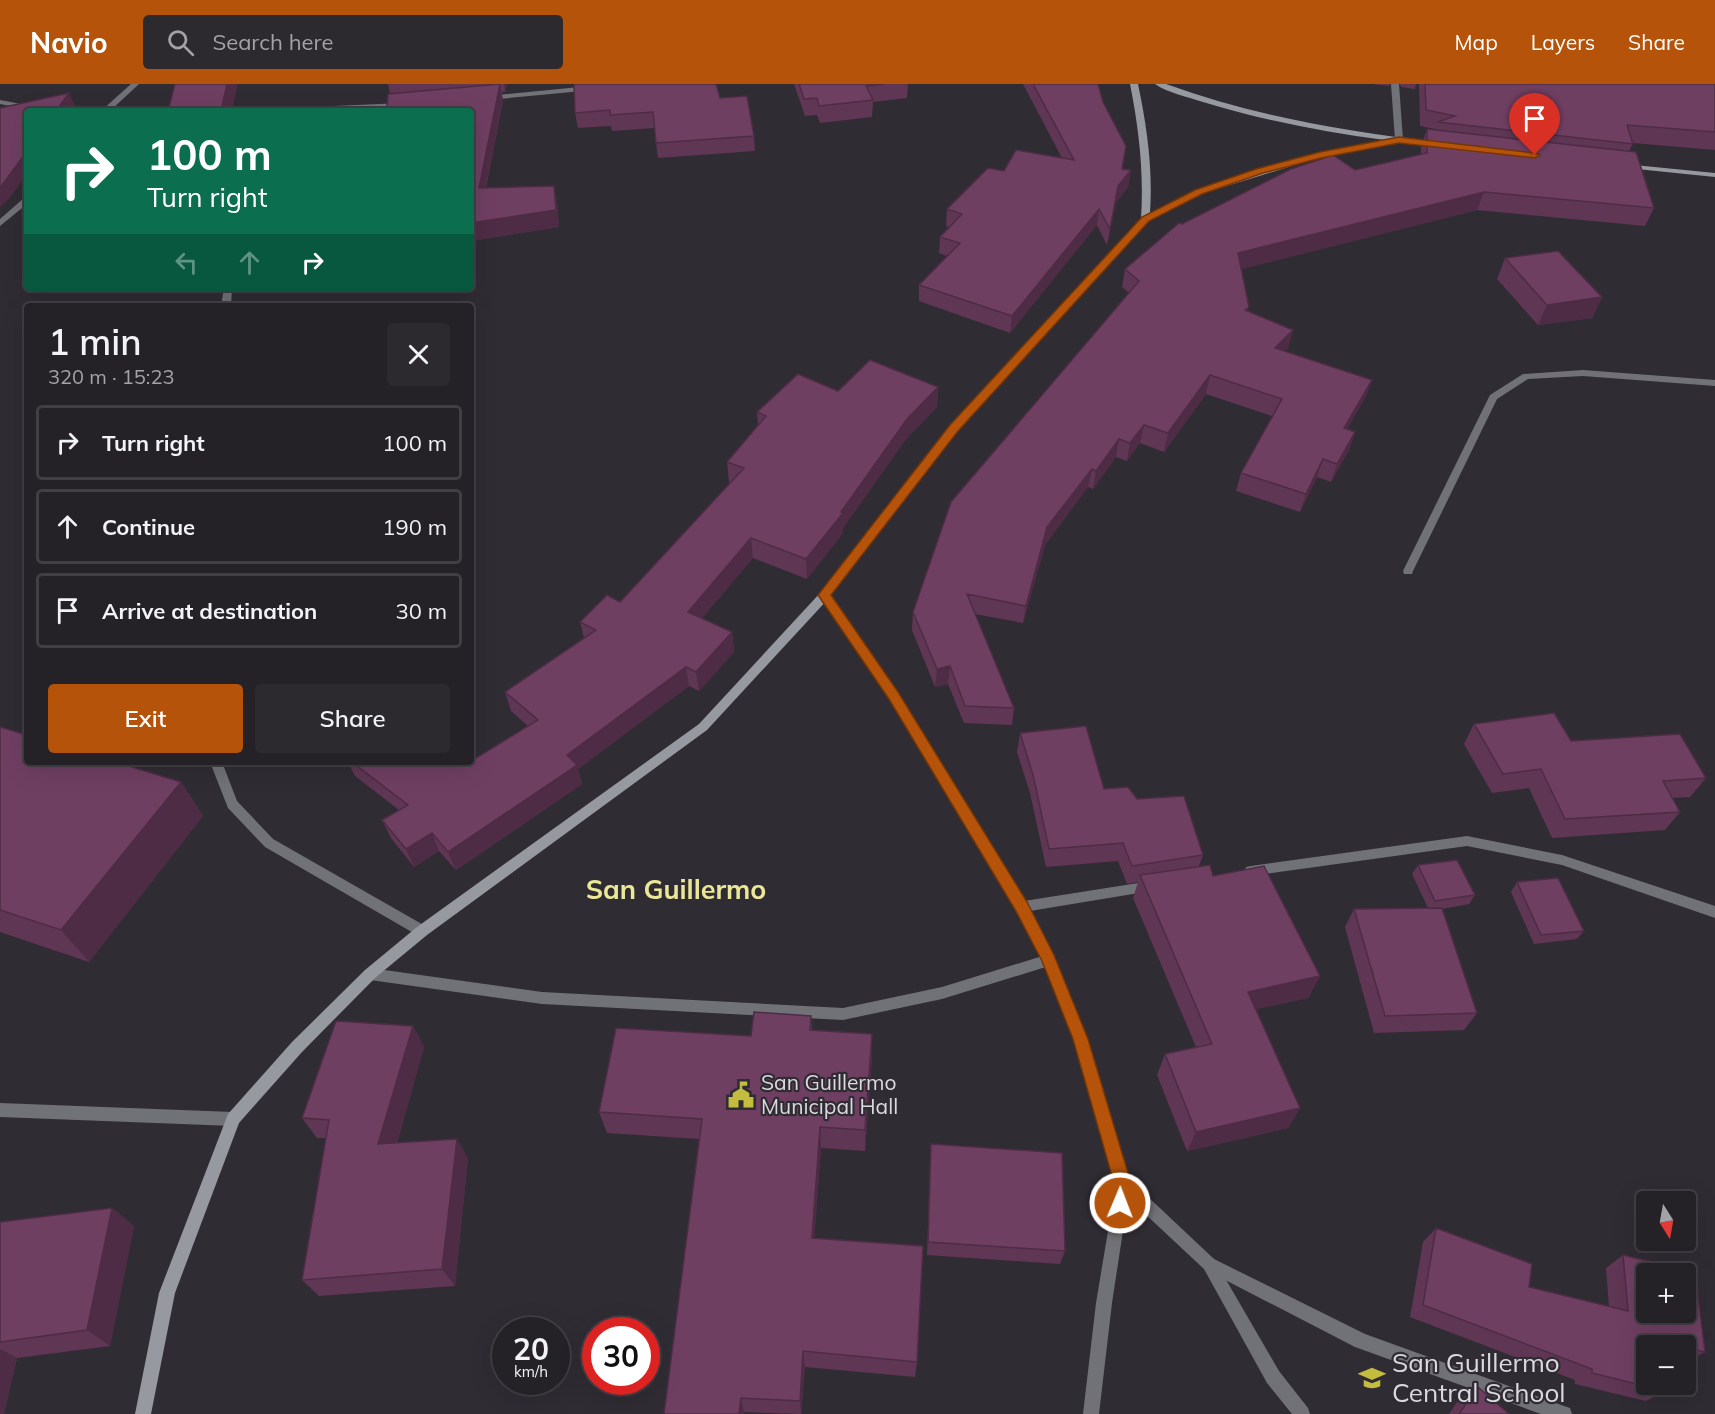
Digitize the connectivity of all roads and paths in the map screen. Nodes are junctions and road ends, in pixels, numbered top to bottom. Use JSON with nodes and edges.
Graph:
{"nodes":[{"id":1,"x":135,"y":84,"type":"edge"},
{"id":2,"x":1134,"y":84,"type":"edge"},
{"id":3,"x":1159,"y":84,"type":"edge"},
{"id":4,"x":1395,"y":84,"type":"edge"},
{"id":5,"x":600,"y":87,"type":"edge"},
{"id":6,"x":482,"y":98,"type":"edge"},
{"id":7,"x":0,"y":102,"type":"edge"},
{"id":8,"x":411,"y":105,"type":"edge"},
{"id":9,"x":32,"y":108,"type":"edge"},
{"id":10,"x":108,"y":108,"type":"edge"},
{"id":11,"x":338,"y":108,"type":"edge"},
{"id":12,"x":1399,"y":140,"type":"junction"},
{"id":13,"x":1444,"y":145,"type":"edge"},
{"id":14,"x":1614,"y":164,"type":"edge"},
{"id":15,"x":1715,"y":175,"type":"edge"},
{"id":16,"x":24,"y":203,"type":"edge"},
{"id":17,"x":1145,"y":219,"type":"junction"},
{"id":18,"x":0,"y":223,"type":"edge"},
{"id":19,"x":1715,"y":382,"type":"edge"},
{"id":20,"x":1408,"y":571,"type":"dead end"},
{"id":21,"x":825,"y":595,"type":"junction"},
{"id":22,"x":217,"y":765,"type":"edge"},
{"id":23,"x":1233,"y":874,"type":"edge"},
{"id":24,"x":1165,"y":884,"type":"edge"},
{"id":25,"x":1022,"y":907,"type":"junction"},
{"id":26,"x":1715,"y":912,"type":"edge"},
{"id":27,"x":422,"y":931,"type":"junction"},
{"id":28,"x":1049,"y":960,"type":"junction"},
{"id":29,"x":370,"y":974,"type":"junction"},
{"id":30,"x":0,"y":1110,"type":"edge"},
{"id":31,"x":233,"y":1119,"type":"junction"},
{"id":32,"x":1123,"y":1183,"type":"junction"},
{"id":33,"x":1209,"y":1264,"type":"junction"},
{"id":34,"x":143,"y":1414,"type":"edge"},
{"id":35,"x":1091,"y":1414,"type":"edge"},
{"id":36,"x":1302,"y":1414,"type":"edge"},
{"id":37,"x":1564,"y":1414,"type":"edge"}],
"edges":[{"from":1,"to":10,"type":"street"},
{"from":2,"to":17,"type":"street"},
{"from":3,"to":12,"type":"street"},
{"from":4,"to":12,"type":"street"},
{"from":5,"to":6,"type":"street"},
{"from":7,"to":9,"type":"street"},
{"from":8,"to":11,"type":"street"},
{"from":12,"to":13,"type":"street"},
{"from":12,"to":17,"type":"street"},
{"from":14,"to":15,"type":"street"},
{"from":16,"to":18,"type":"street"},
{"from":17,"to":21,"type":"street"},
{"from":19,"to":20,"type":"street"},
{"from":21,"to":25,"type":"street"},
{"from":21,"to":27,"type":"street"},
{"from":22,"to":27,"type":"street"},
{"from":23,"to":26,"type":"street"},
{"from":24,"to":25,"type":"street"},
{"from":25,"to":28,"type":"street"},
{"from":27,"to":29,"type":"street"},
{"from":28,"to":29,"type":"street"},
{"from":28,"to":32,"type":"street"},
{"from":29,"to":31,"type":"street"},
{"from":30,"to":31,"type":"street"},
{"from":31,"to":34,"type":"street"},
{"from":32,"to":33,"type":"street"},
{"from":32,"to":35,"type":"street"},
{"from":33,"to":36,"type":"street"},
{"from":33,"to":37,"type":"street"}]}
